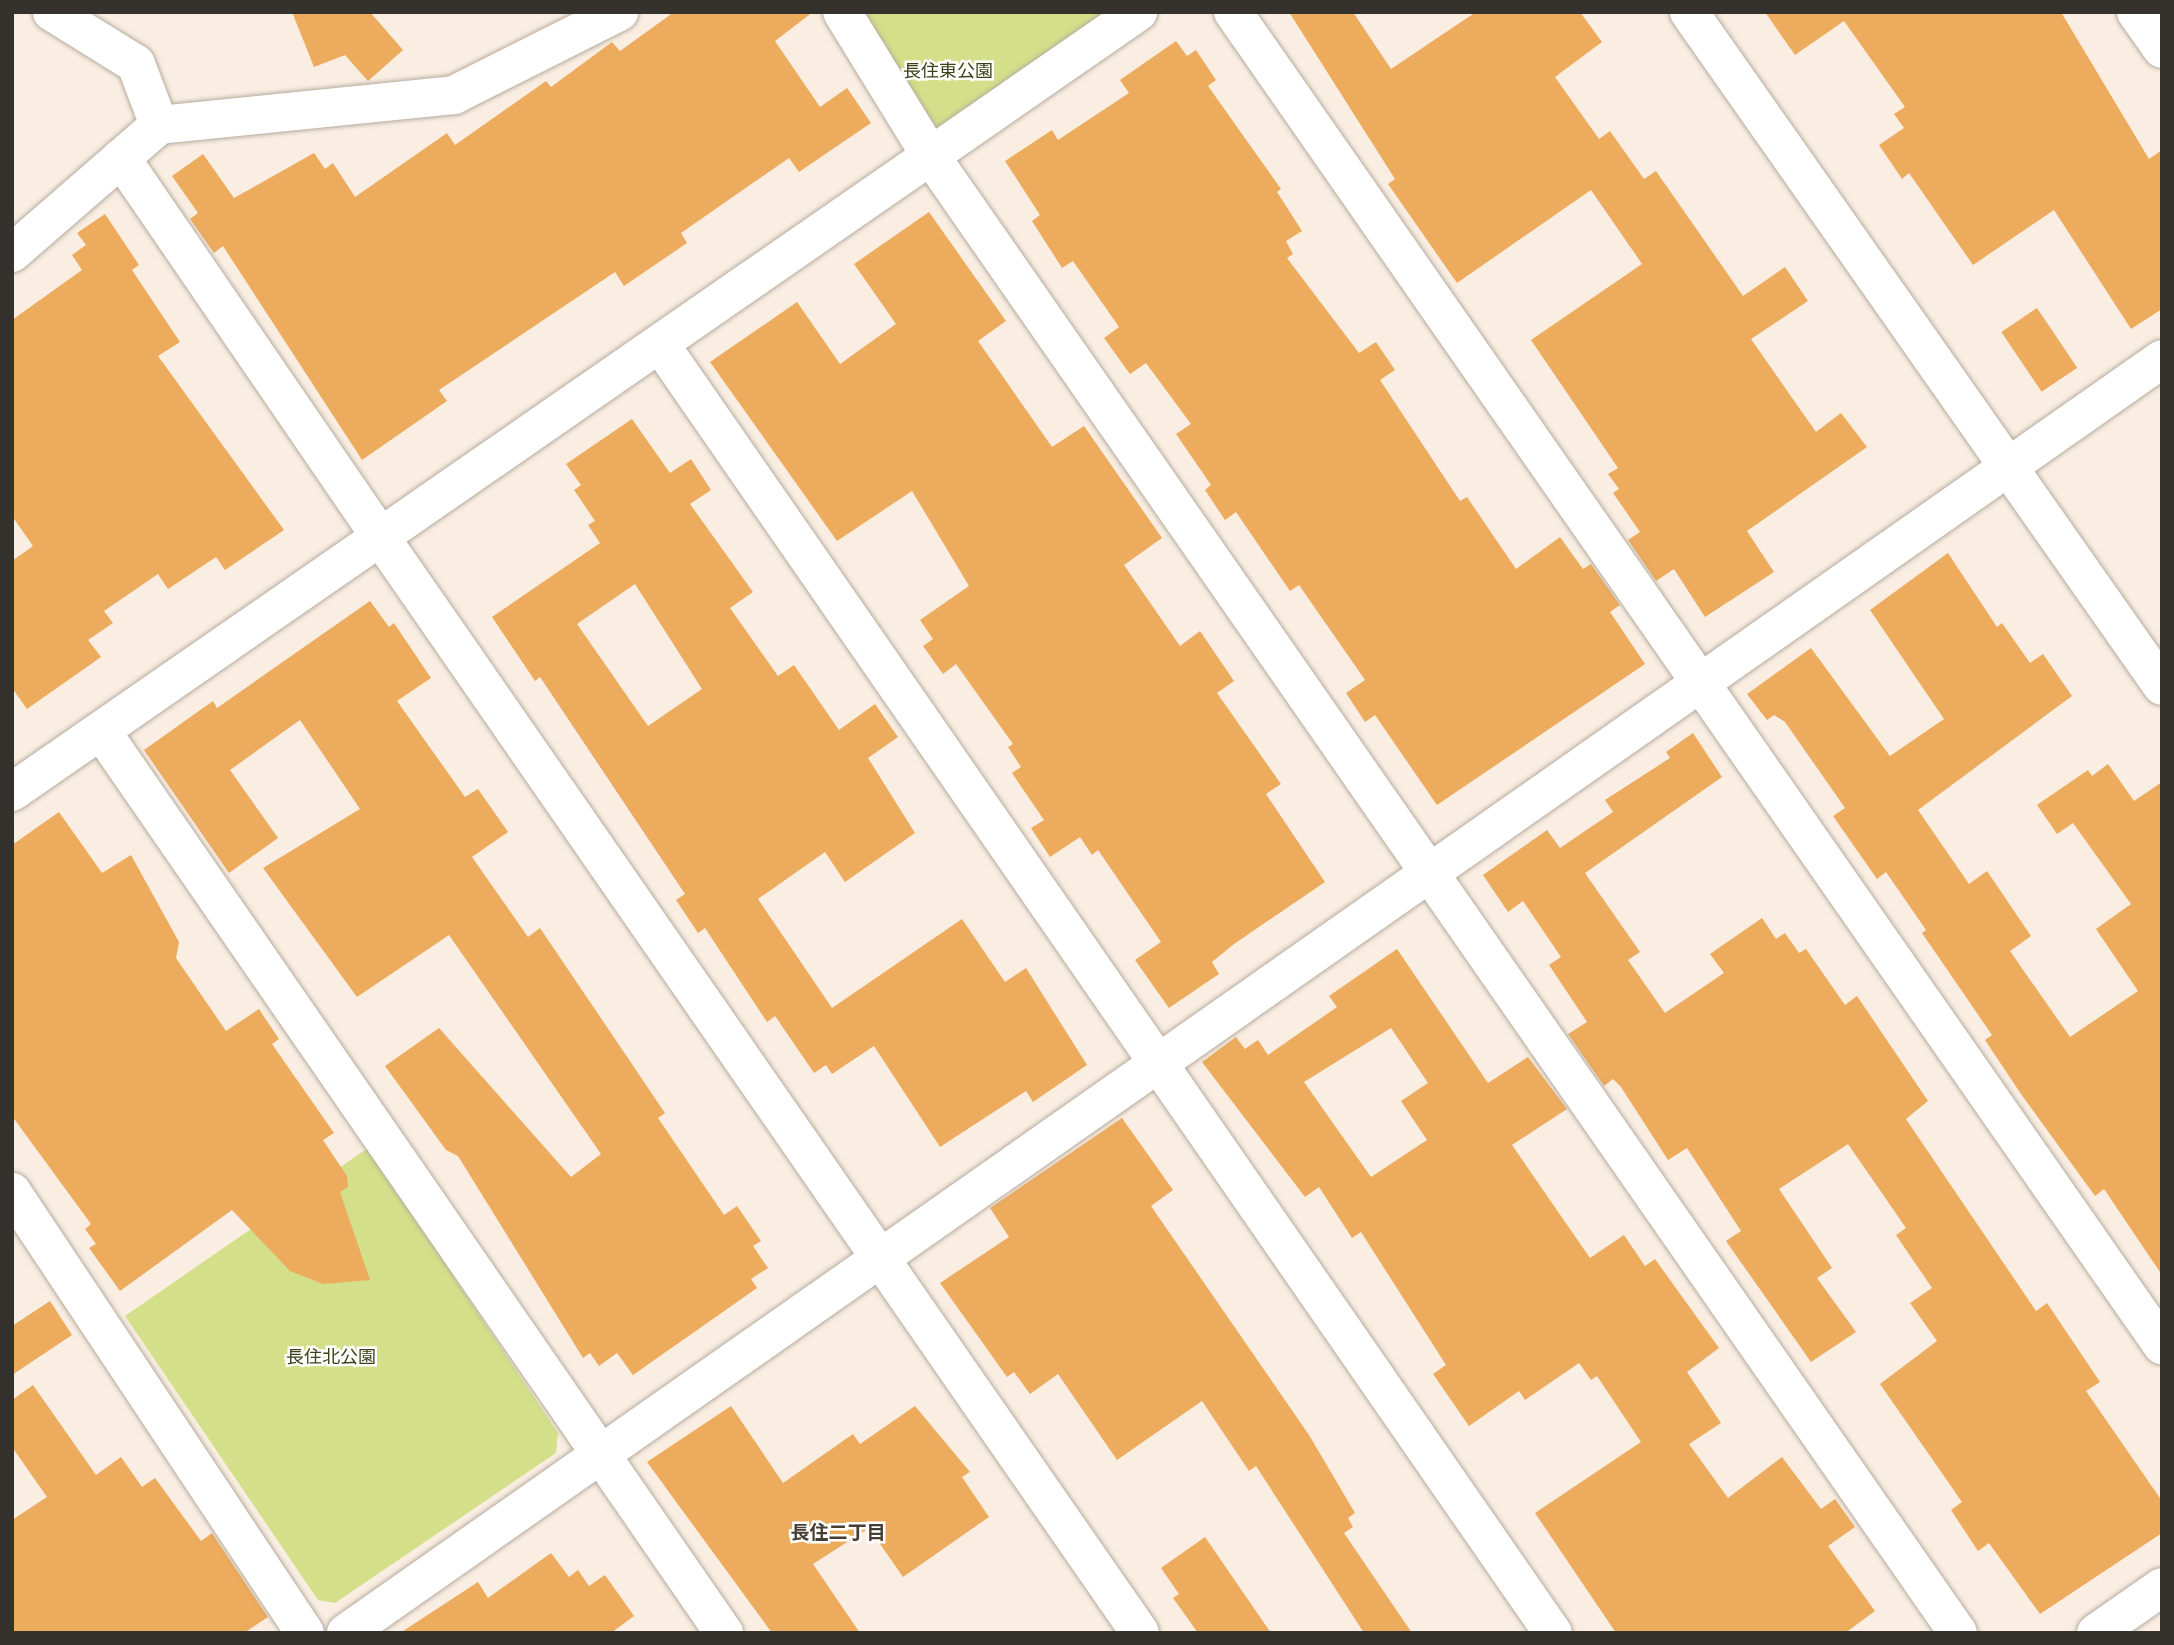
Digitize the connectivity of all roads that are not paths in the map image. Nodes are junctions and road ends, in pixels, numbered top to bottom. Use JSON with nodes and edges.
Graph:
{"nodes":[{"id":1,"x":52,"y":12,"type":"edge"},
{"id":2,"x":619,"y":12,"type":"edge"},
{"id":3,"x":842,"y":12,"type":"edge"},
{"id":4,"x":1138,"y":12,"type":"edge"},
{"id":5,"x":1233,"y":12,"type":"edge"},
{"id":6,"x":1689,"y":12,"type":"edge"},
{"id":7,"x":2136,"y":12,"type":"edge"},
{"id":8,"x":2162,"y":49,"type":"edge"},
{"id":9,"x":159,"y":125,"type":"junction"},
{"id":10,"x":930,"y":155,"type":"junction"},
{"id":11,"x":121,"y":158,"type":"junction"},
{"id":12,"x":12,"y":253,"type":"edge"},
{"id":13,"x":660,"y":344,"type":"junction"},
{"id":14,"x":2162,"y":359,"type":"edge"},
{"id":15,"x":2010,"y":466,"type":"junction"},
{"id":16,"x":380,"y":538,"type":"junction"},
{"id":17,"x":1697,"y":680,"type":"junction"},
{"id":18,"x":2162,"y":686,"type":"edge"},
{"id":19,"x":102,"y":732,"type":"junction"},
{"id":20,"x":12,"y":792,"type":"edge"},
{"id":21,"x":1429,"y":870,"type":"junction"},
{"id":22,"x":1158,"y":1062,"type":"junction"},
{"id":23,"x":12,"y":1192,"type":"edge"},
{"id":24,"x":876,"y":1257,"type":"junction"},
{"id":25,"x":2162,"y":1345,"type":"edge"},
{"id":26,"x":599,"y":1452,"type":"junction"},
{"id":27,"x":2162,"y":1587,"type":"edge"},
{"id":28,"x":305,"y":1633,"type":"edge"},
{"id":29,"x":346,"y":1633,"type":"edge"},
{"id":30,"x":724,"y":1633,"type":"edge"},
{"id":31,"x":1140,"y":1633,"type":"edge"},
{"id":32,"x":1553,"y":1633,"type":"edge"},
{"id":33,"x":1958,"y":1633,"type":"edge"},
{"id":34,"x":2096,"y":1633,"type":"edge"}],
"edges":[{"from":1,"to":9,"type":"street"},
{"from":2,"to":9,"type":"street"},
{"from":3,"to":10,"type":"street"},
{"from":4,"to":10,"type":"street"},
{"from":5,"to":17,"type":"street"},
{"from":6,"to":15,"type":"street"},
{"from":7,"to":8,"type":"street"},
{"from":9,"to":11,"type":"street"},
{"from":10,"to":13,"type":"street"},
{"from":10,"to":21,"type":"street"},
{"from":11,"to":12,"type":"street"},
{"from":11,"to":16,"type":"street"},
{"from":13,"to":16,"type":"street"},
{"from":13,"to":22,"type":"street"},
{"from":14,"to":15,"type":"street"},
{"from":15,"to":17,"type":"street"},
{"from":15,"to":18,"type":"street"},
{"from":16,"to":19,"type":"street"},
{"from":16,"to":24,"type":"street"},
{"from":17,"to":21,"type":"street"},
{"from":17,"to":25,"type":"street"},
{"from":19,"to":20,"type":"street"},
{"from":19,"to":26,"type":"street"},
{"from":21,"to":22,"type":"street"},
{"from":21,"to":33,"type":"street"},
{"from":22,"to":24,"type":"street"},
{"from":22,"to":32,"type":"street"},
{"from":23,"to":28,"type":"street"},
{"from":24,"to":26,"type":"street"},
{"from":24,"to":31,"type":"street"},
{"from":26,"to":29,"type":"street"},
{"from":26,"to":30,"type":"street"},
{"from":27,"to":34,"type":"street"}]}
